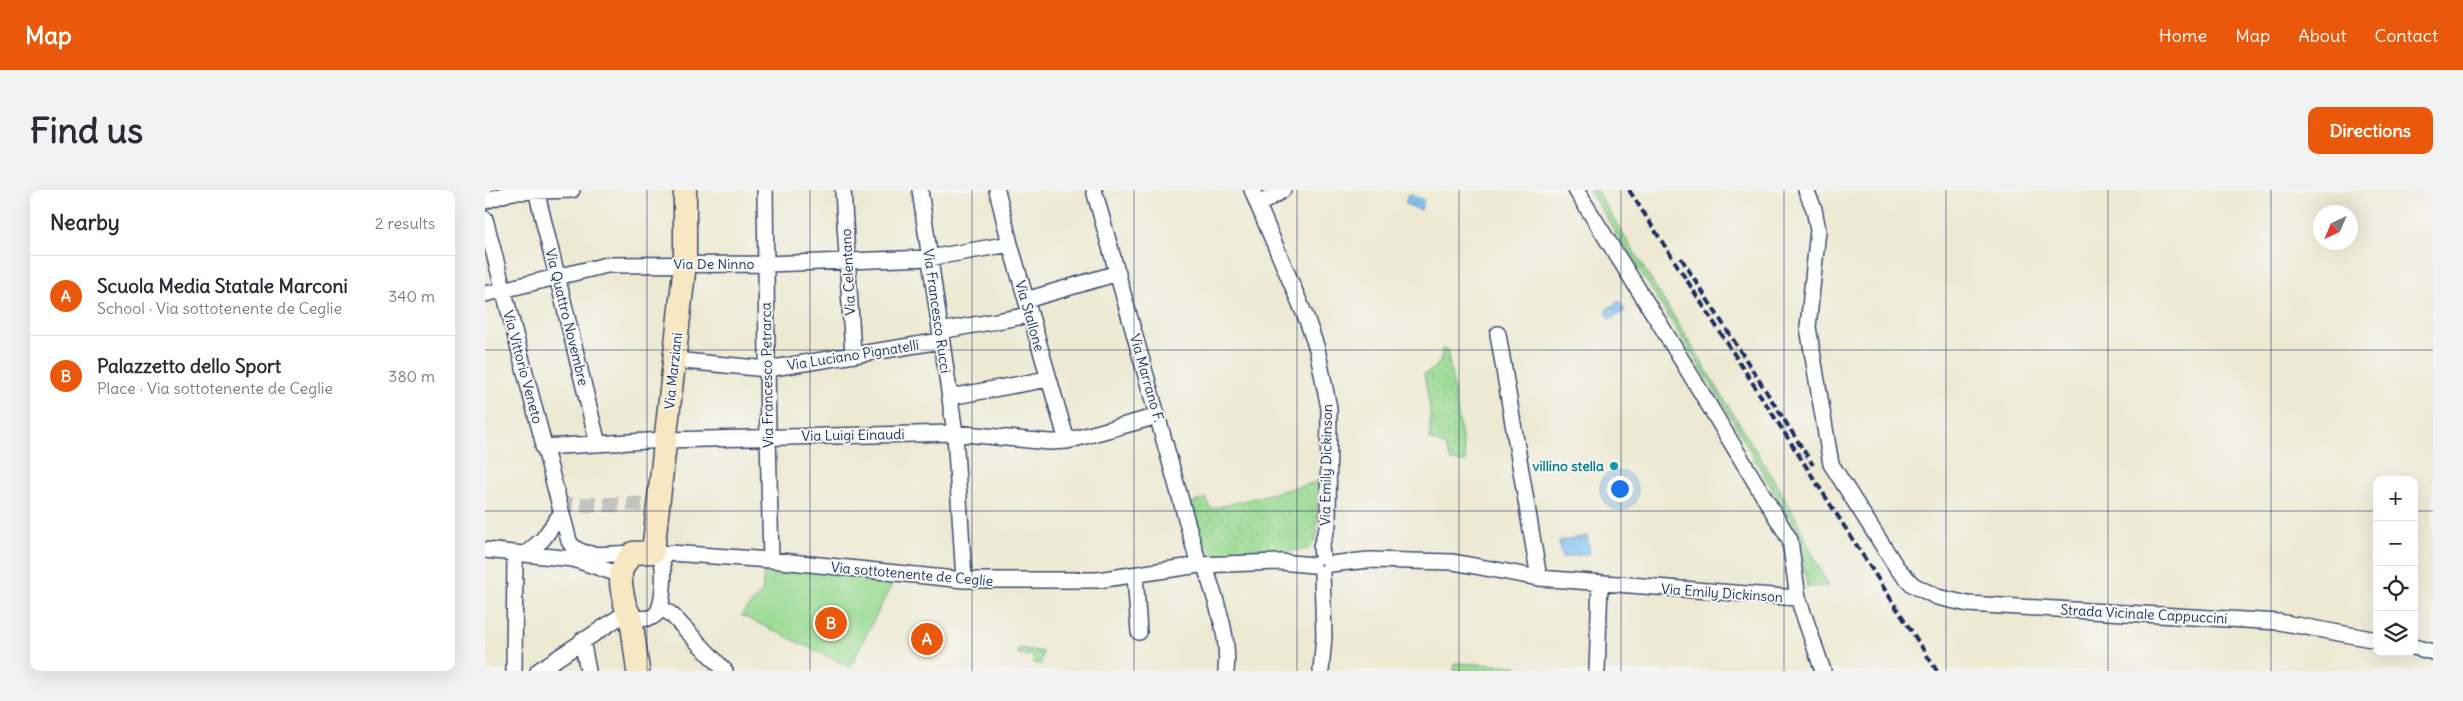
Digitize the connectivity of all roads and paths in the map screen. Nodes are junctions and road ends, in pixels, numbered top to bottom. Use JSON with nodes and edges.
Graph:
{"nodes":[{"id":1,"x":536,"y":190,"type":"edge"},
{"id":2,"x":572,"y":190,"type":"edge"},
{"id":3,"x":685,"y":190,"type":"edge"},
{"id":4,"x":765,"y":190,"type":"edge"},
{"id":5,"x":843,"y":190,"type":"edge"},
{"id":6,"x":920,"y":190,"type":"edge"},
{"id":7,"x":997,"y":190,"type":"edge"},
{"id":8,"x":1094,"y":190,"type":"edge"},
{"id":9,"x":1252,"y":190,"type":"edge"},
{"id":10,"x":1283,"y":190,"type":"edge"},
{"id":11,"x":1576,"y":190,"type":"edge"},
{"id":12,"x":1805,"y":190,"type":"edge"},
{"id":13,"x":485,"y":201,"type":"edge"},
{"id":14,"x":1258,"y":205,"type":"junction"},
{"id":15,"x":485,"y":219,"type":"edge"},
{"id":16,"x":1010,"y":244,"type":"junction"},
{"id":17,"x":929,"y":258,"type":"junction"},
{"id":18,"x":847,"y":260,"type":"junction"},
{"id":19,"x":685,"y":263,"type":"junction"},
{"id":20,"x":766,"y":264,"type":"junction"},
{"id":21,"x":1118,"y":272,"type":"junction"},
{"id":22,"x":557,"y":276,"type":"junction"},
{"id":23,"x":492,"y":292,"type":"edge"},
{"id":24,"x":1026,"y":300,"type":"junction"},
{"id":25,"x":1030,"y":315,"type":"junction"},
{"id":26,"x":1498,"y":334,"type":"dead end"},
{"id":27,"x":941,"y":336,"type":"junction"},
{"id":28,"x":853,"y":354,"type":"junction"},
{"id":29,"x":674,"y":360,"type":"junction"},
{"id":30,"x":767,"y":369,"type":"junction"},
{"id":31,"x":1048,"y":379,"type":"junction"},
{"id":32,"x":950,"y":397,"type":"junction"},
{"id":33,"x":1158,"y":416,"type":"junction"},
{"id":34,"x":955,"y":433,"type":"junction"},
{"id":35,"x":767,"y":437,"type":"junction"},
{"id":36,"x":665,"y":440,"type":"junction"},
{"id":37,"x":1067,"y":440,"type":"junction"},
{"id":38,"x":598,"y":444,"type":"junction"},
{"id":39,"x":543,"y":447,"type":"junction"},
{"id":40,"x":560,"y":515,"type":"junction"},
{"id":41,"x":485,"y":550,"type":"edge"},
{"id":42,"x":521,"y":553,"type":"junction"},
{"id":43,"x":649,"y":554,"type":"junction"},
{"id":44,"x":771,"y":560,"type":"junction"},
{"id":45,"x":1322,"y":564,"type":"junction"},
{"id":46,"x":1202,"y":565,"type":"junction"},
{"id":47,"x":1135,"y":574,"type":"junction"},
{"id":48,"x":621,"y":575,"type":"junction"},
{"id":49,"x":1539,"y":578,"type":"junction"},
{"id":50,"x":963,"y":580,"type":"junction"},
{"id":51,"x":1600,"y":583,"type":"junction"},
{"id":52,"x":1798,"y":598,"type":"junction"},
{"id":53,"x":661,"y":607,"type":"junction"},
{"id":54,"x":629,"y":615,"type":"junction"},
{"id":55,"x":1139,"y":632,"type":"dead end"},
{"id":56,"x":2373,"y":639,"type":"edge"},
{"id":57,"x":582,"y":640,"type":"junction"},
{"id":58,"x":2418,"y":648,"type":"edge"},
{"id":59,"x":2433,"y":652,"type":"edge"},
{"id":60,"x":514,"y":671,"type":"edge"},
{"id":61,"x":538,"y":671,"type":"edge"},
{"id":62,"x":588,"y":671,"type":"edge"},
{"id":63,"x":638,"y":671,"type":"edge"},
{"id":64,"x":725,"y":671,"type":"edge"},
{"id":65,"x":1226,"y":671,"type":"edge"},
{"id":66,"x":1321,"y":671,"type":"edge"},
{"id":67,"x":1597,"y":671,"type":"edge"},
{"id":68,"x":1823,"y":671,"type":"edge"}],
"edges":[{"from":1,"to":2,"type":"street"},
{"from":1,"to":13,"type":"street"},
{"from":1,"to":22,"type":"street","name":"Via Quattro Novembre"},
{"from":3,"to":19,"type":"street","name":"Via Marziani"},
{"from":4,"to":20,"type":"street","name":"Via Francesco Petrarca"},
{"from":5,"to":18,"type":"street","name":"Via Celentano"},
{"from":6,"to":17,"type":"street","name":"Via Francesco Rucci"},
{"from":7,"to":16,"type":"street","name":"Via Stallone"},
{"from":8,"to":21,"type":"street","name":"Via Marrano F."},
{"from":9,"to":14,"type":"street","name":"Via Emily Dickinson"},
{"from":10,"to":14,"type":"street"},
{"from":11,"to":52,"type":"street","name":"Via Emily Dickinson"},
{"from":12,"to":56,"type":"street","name":"Strada Vicinale Cappuccini"},
{"from":14,"to":45,"type":"street","name":"Via Emily Dickinson"},
{"from":15,"to":23,"type":"street","name":"Via Vittorio Veneto"},
{"from":16,"to":17,"type":"street","name":"Via De Ninno"},
{"from":16,"to":24,"type":"street","name":"Via Stallone"},
{"from":17,"to":18,"type":"street","name":"Via De Ninno"},
{"from":17,"to":27,"type":"street","name":"Via Francesco Rucci"},
{"from":18,"to":20,"type":"street","name":"Via De Ninno"},
{"from":18,"to":28,"type":"street","name":"Via Celentano"},
{"from":19,"to":20,"type":"street","name":"Via De Ninno"},
{"from":19,"to":22,"type":"street","name":"Via De Ninno"},
{"from":19,"to":29,"type":"street","name":"Via Marziani"},
{"from":20,"to":30,"type":"street","name":"Via Francesco Petrarca"},
{"from":21,"to":24,"type":"street"},
{"from":21,"to":33,"type":"street","name":"Via Marrano F."},
{"from":22,"to":23,"type":"street","name":"Via De Ninno"},
{"from":22,"to":38,"type":"street","name":"Via Quattro Novembre"},
{"from":23,"to":39,"type":"street","name":"Via Vittorio Veneto"},
{"from":24,"to":25,"type":"street","name":"Via Stallone"},
{"from":25,"to":27,"type":"street","name":"Via Luciano Pignatelli"},
{"from":25,"to":31,"type":"street","name":"Via Stallone"},
{"from":26,"to":49,"type":"street"},
{"from":27,"to":28,"type":"street","name":"Via Luciano Pignatelli"},
{"from":27,"to":32,"type":"street","name":"Via Francesco Rucci"},
{"from":28,"to":30,"type":"street","name":"Via Luciano Pignatelli"},
{"from":29,"to":30,"type":"street","name":"Via Luciano Pignatelli"},
{"from":29,"to":36,"type":"street","name":"Via Marziani"},
{"from":30,"to":35,"type":"street","name":"Via Francesco Petrarca"},
{"from":31,"to":32,"type":"street"},
{"from":31,"to":37,"type":"street","name":"Via Stallone"},
{"from":32,"to":34,"type":"street","name":"Via Francesco Rucci"},
{"from":33,"to":37,"type":"street","name":"Via Luigi Einaudi"},
{"from":33,"to":46,"type":"street","name":"Via Marrano F."},
{"from":34,"to":35,"type":"street","name":"Via Luigi Einaudi"},
{"from":34,"to":37,"type":"street","name":"Via Luigi Einaudi"},
{"from":34,"to":50,"type":"street","name":"Via Francesco Rucci"},
{"from":35,"to":36,"type":"street","name":"Via Luigi Einaudi"},
{"from":35,"to":44,"type":"street","name":"Via Francesco Petrarca"},
{"from":36,"to":38,"type":"street","name":"Via Luigi Einaudi"},
{"from":36,"to":43,"type":"street","name":"Via Marziani"},
{"from":38,"to":39,"type":"street","name":"Via Luigi Einaudi"},
{"from":39,"to":40,"type":"street","name":"Via Vittorio Veneto"},
{"from":40,"to":42,"type":"street"},
{"from":40,"to":43,"type":"street","name":"Via Vittorio Veneto"},
{"from":41,"to":42,"type":"street"},
{"from":42,"to":48,"type":"street"},
{"from":42,"to":60,"type":"street"},
{"from":43,"to":44,"type":"street","name":"Via sottotenente de Ceglie"},
{"from":43,"to":48,"type":"street"},
{"from":43,"to":53,"type":"street"},
{"from":44,"to":50,"type":"street","name":"Via sottotenente de Ceglie"},
{"from":45,"to":46,"type":"street","name":"Via sottotenente de Ceglie"},
{"from":45,"to":49,"type":"street","name":"Via Emily Dickinson"},
{"from":45,"to":66,"type":"street"},
{"from":46,"to":47,"type":"street","name":"Via sottotenente de Ceglie"},
{"from":46,"to":65,"type":"street","name":"Via Marrano F."},
{"from":47,"to":50,"type":"street","name":"Via sottotenente de Ceglie"},
{"from":47,"to":55,"type":"street"},
{"from":48,"to":54,"type":"street"},
{"from":49,"to":51,"type":"street","name":"Via Emily Dickinson"},
{"from":51,"to":52,"type":"street","name":"Via Emily Dickinson"},
{"from":51,"to":67,"type":"street"},
{"from":52,"to":68,"type":"street"},
{"from":53,"to":54,"type":"street"},
{"from":53,"to":64,"type":"street"},
{"from":54,"to":57,"type":"street"},
{"from":54,"to":63,"type":"street"},
{"from":57,"to":61,"type":"street"},
{"from":57,"to":62,"type":"street"},
{"from":58,"to":59,"type":"street"}]}
